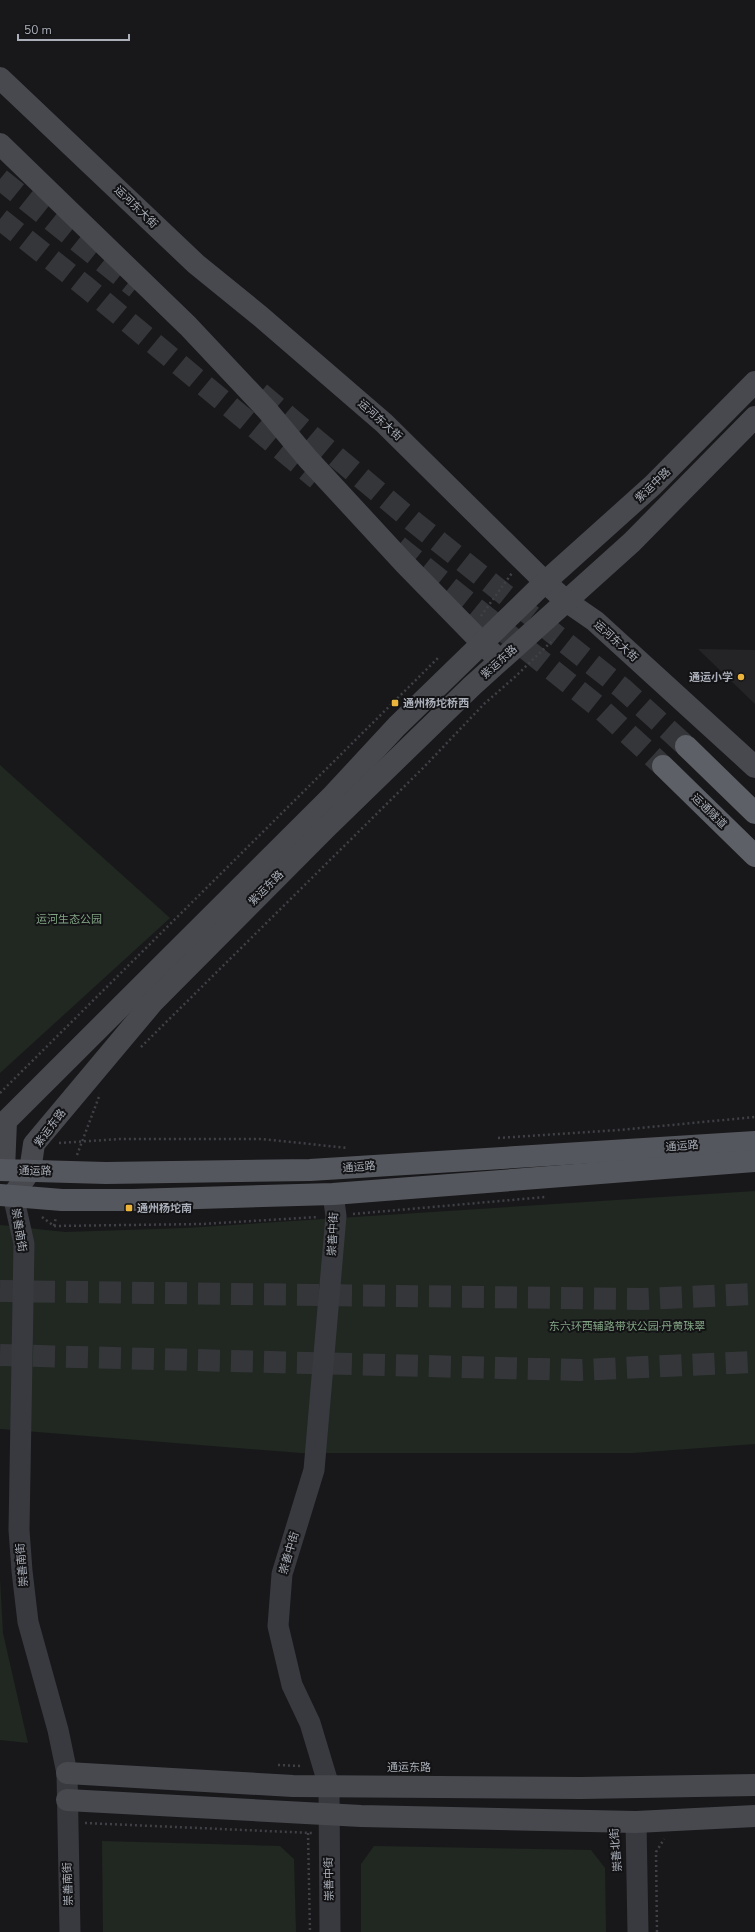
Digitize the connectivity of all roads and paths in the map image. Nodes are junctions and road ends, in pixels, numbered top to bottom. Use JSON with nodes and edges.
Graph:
{"nodes":[{"id":1,"x":0,"y":78,"type":"edge"},
{"id":2,"x":0,"y":144,"type":"edge"},
{"id":3,"x":755,"y":382,"type":"edge"},
{"id":4,"x":755,"y":417,"type":"edge"},
{"id":5,"x":523,"y":558,"type":"junction"},
{"id":6,"x":545,"y":582,"type":"junction"},
{"id":7,"x":566,"y":602,"type":"junction"},
{"id":8,"x":477,"y":636,"type":"junction"},
{"id":9,"x":555,"y":638,"type":"dead end"},
{"id":10,"x":442,"y":655,"type":"dead end"},
{"id":11,"x":500,"y":662,"type":"junction"},
{"id":12,"x":686,"y":746,"type":"tunnel mouth"},
{"id":13,"x":663,"y":766,"type":"tunnel mouth"},
{"id":14,"x":755,"y":767,"type":"edge"},
{"id":15,"x":755,"y":813,"type":"edge"},
{"id":16,"x":755,"y":856,"type":"edge"},
{"id":17,"x":139,"y":1049,"type":"dead end"},
{"id":18,"x":102,"y":1090,"type":"dead end"},
{"id":19,"x":0,"y":1093,"type":"edge"},
{"id":20,"x":755,"y":1117,"type":"edge"},
{"id":21,"x":492,"y":1139,"type":"dead end"},
{"id":22,"x":82,"y":1141,"type":"junction"},
{"id":23,"x":755,"y":1142,"type":"edge"},
{"id":24,"x":34,"y":1144,"type":"junction"},
{"id":25,"x":354,"y":1148,"type":"dead end"},
{"id":26,"x":755,"y":1161,"type":"edge"},
{"id":27,"x":2,"y":1170,"type":"edge"},
{"id":28,"x":30,"y":1171,"type":"junction"},
{"id":29,"x":72,"y":1172,"type":"junction"},
{"id":30,"x":333,"y":1194,"type":"junction"},
{"id":31,"x":7,"y":1195,"type":"edge"},
{"id":32,"x":62,"y":1200,"type":"junction"},
{"id":33,"x":54,"y":1226,"type":"dead end"},
{"id":34,"x":271,"y":1765,"type":"dead end"},
{"id":35,"x":67,"y":1773,"type":"junction"},
{"id":36,"x":327,"y":1776,"type":"junction"},
{"id":37,"x":755,"y":1785,"type":"edge"},
{"id":38,"x":67,"y":1800,"type":"junction"},
{"id":39,"x":319,"y":1814,"type":"junction"},
{"id":40,"x":755,"y":1816,"type":"edge"},
{"id":41,"x":636,"y":1822,"type":"junction"},
{"id":42,"x":667,"y":1834,"type":"dead end"},
{"id":43,"x":70,"y":1932,"type":"edge"},
{"id":44,"x":310,"y":1932,"type":"edge"},
{"id":45,"x":330,"y":1932,"type":"edge"},
{"id":46,"x":638,"y":1932,"type":"edge"},
{"id":47,"x":657,"y":1932,"type":"edge"}],
"edges":[{"from":1,"to":5,"type":"main road","name":"运河东大街"},
{"from":2,"to":8,"type":"main road"},
{"from":3,"to":6,"type":"main road","name":"紫运中路"},
{"from":4,"to":7,"type":"main road"},
{"from":5,"to":6,"type":"main road","name":"运河东大街"},
{"from":5,"to":8,"type":"path"},
{"from":6,"to":7,"type":"main road","name":"运河东大街"},
{"from":6,"to":8,"type":"main road","name":"紫运东路"},
{"from":7,"to":11,"type":"main road","name":"紫运东路"},
{"from":7,"to":14,"type":"main road","name":"运河东大街"},
{"from":8,"to":11,"type":"main road"},
{"from":8,"to":27,"type":"main road","name":"紫运东路"},
{"from":9,"to":17,"type":"path","name":"紫运东路"},
{"from":10,"to":19,"type":"path"},
{"from":11,"to":24,"type":"main road","name":"紫运东路"},
{"from":12,"to":15,"type":"highway"},
{"from":13,"to":16,"type":"highway","name":"运通隧道"},
{"from":18,"to":22,"type":"path"},
{"from":20,"to":21,"type":"path","name":"通运路"},
{"from":22,"to":24,"type":"path","name":"通运路"},
{"from":22,"to":25,"type":"path","name":"通运路"},
{"from":22,"to":29,"type":"path"},
{"from":23,"to":29,"type":"main road","name":"通运路"},
{"from":24,"to":28,"type":"main road","name":"紫运东路"},
{"from":26,"to":30,"type":"main road","name":"通运路"},
{"from":27,"to":28,"type":"main road","name":"通运路"},
{"from":27,"to":31,"type":"main road","name":"紫运东路"},
{"from":28,"to":29,"type":"main road","name":"通运路"},
{"from":28,"to":31,"type":"main road","name":"紫运东路"},
{"from":30,"to":32,"type":"main road","name":"通运路"},
{"from":30,"to":36,"type":"street","name":"崇善中街"},
{"from":31,"to":32,"type":"main road","name":"通运路"},
{"from":31,"to":35,"type":"street","name":"崇善南街"},
{"from":32,"to":33,"type":"path"},
{"from":34,"to":36,"type":"path"},
{"from":35,"to":36,"type":"main road","name":"通运东路"},
{"from":35,"to":38,"type":"street","name":"崇善南街"},
{"from":36,"to":37,"type":"main road","name":"通运东路"},
{"from":36,"to":39,"type":"street","name":"崇善中街"},
{"from":38,"to":39,"type":"main road"},
{"from":38,"to":43,"type":"street","name":"崇善南街"},
{"from":39,"to":41,"type":"main road"},
{"from":39,"to":44,"type":"path","name":"崇善中街"},
{"from":39,"to":45,"type":"street","name":"崇善中街"},
{"from":40,"to":41,"type":"main road"},
{"from":41,"to":46,"type":"street","name":"崇善北街"},
{"from":42,"to":47,"type":"path"}]}
